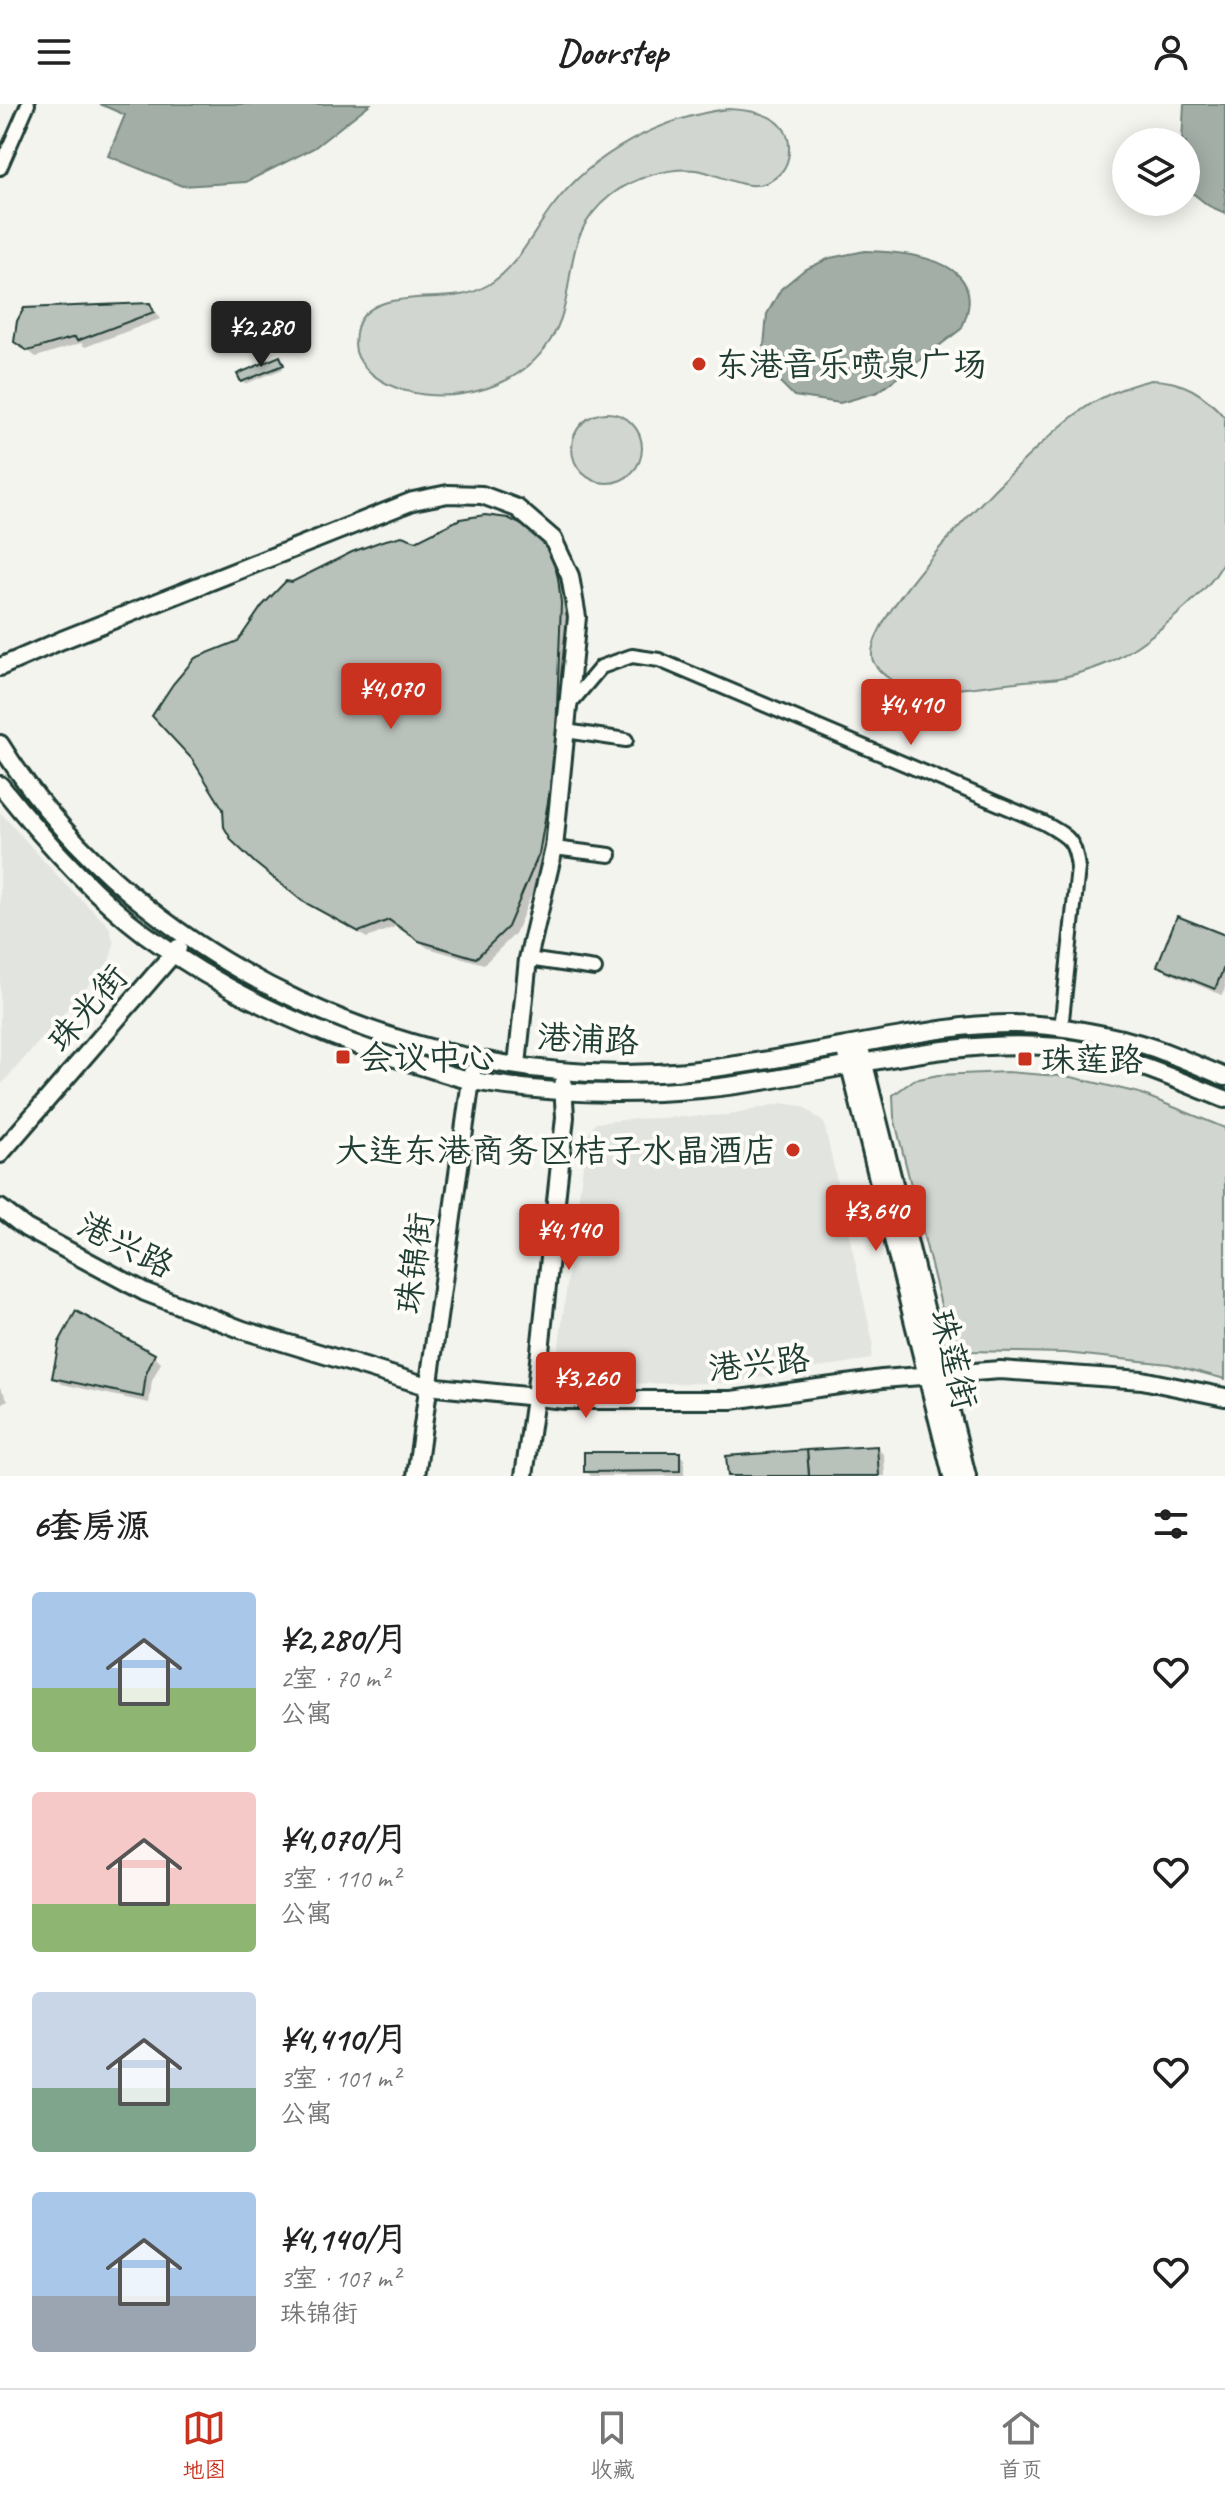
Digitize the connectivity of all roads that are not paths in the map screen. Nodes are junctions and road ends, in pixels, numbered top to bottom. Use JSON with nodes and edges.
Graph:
{"nodes":[{"id":1,"x":28,"y":104,"type":"edge"},
{"id":2,"x":0,"y":168,"type":"edge"},
{"id":3,"x":0,"y":667,"type":"edge"},
{"id":4,"x":569,"y":705,"type":"junction"},
{"id":5,"x":566,"y":731,"type":"junction"},
{"id":6,"x":626,"y":740,"type":"dead end"},
{"id":7,"x":0,"y":744,"type":"edge"},
{"id":8,"x":0,"y":785,"type":"edge"},
{"id":9,"x":554,"y":848,"type":"junction"},
{"id":10,"x":610,"y":855,"type":"dead end"},
{"id":11,"x":186,"y":937,"type":"junction"},
{"id":12,"x":173,"y":954,"type":"junction"},
{"id":13,"x":528,"y":959,"type":"junction"},
{"id":14,"x":595,"y":969,"type":"dead end"},
{"id":15,"x":1061,"y":1029,"type":"junction"},
{"id":16,"x":853,"y":1044,"type":"junction"},
{"id":17,"x":474,"y":1059,"type":"junction"},
{"id":18,"x":857,"y":1064,"type":"junction"},
{"id":19,"x":517,"y":1065,"type":"junction"},
{"id":20,"x":559,"y":1071,"type":"junction"},
{"id":21,"x":1225,"y":1077,"type":"edge"},
{"id":22,"x":470,"y":1080,"type":"junction"},
{"id":23,"x":565,"y":1092,"type":"junction"},
{"id":24,"x":1225,"y":1099,"type":"edge"},
{"id":25,"x":0,"y":1154,"type":"edge"},
{"id":26,"x":0,"y":1208,"type":"edge"},
{"id":27,"x":934,"y":1375,"type":"junction"},
{"id":28,"x":427,"y":1386,"type":"junction"},
{"id":29,"x":1225,"y":1397,"type":"edge"},
{"id":30,"x":535,"y":1398,"type":"junction"},
{"id":31,"x":416,"y":1476,"type":"edge"},
{"id":32,"x":524,"y":1476,"type":"edge"},
{"id":33,"x":952,"y":1476,"type":"edge"},
{"id":34,"x":967,"y":1476,"type":"edge"}],
"edges":[{"from":1,"to":2,"type":"street"},
{"from":3,"to":4,"type":"main road"},
{"from":4,"to":5,"type":"main road"},
{"from":4,"to":15,"type":"street"},
{"from":5,"to":6,"type":"street"},
{"from":5,"to":9,"type":"main road"},
{"from":7,"to":11,"type":"main road","name":"港浦路"},
{"from":8,"to":12,"type":"main road","name":"港浦路"},
{"from":9,"to":10,"type":"street"},
{"from":9,"to":13,"type":"main road"},
{"from":11,"to":12,"type":"main road","name":"珠光街"},
{"from":11,"to":17,"type":"main road","name":"港浦路"},
{"from":12,"to":22,"type":"main road","name":"港浦路"},
{"from":12,"to":25,"type":"main road","name":"珠光街"},
{"from":13,"to":14,"type":"street"},
{"from":13,"to":19,"type":"main road"},
{"from":15,"to":16,"type":"main road","name":"港浦路"},
{"from":15,"to":21,"type":"main road","name":"港浦路"},
{"from":16,"to":18,"type":"main road","name":"珠莲街"},
{"from":16,"to":20,"type":"main road","name":"港浦路"},
{"from":17,"to":19,"type":"main road","name":"港浦路"},
{"from":17,"to":22,"type":"main road","name":"珠锦街"},
{"from":18,"to":23,"type":"main road","name":"港浦路"},
{"from":18,"to":24,"type":"main road","name":"港浦路"},
{"from":18,"to":27,"type":"main road","name":"珠莲街"},
{"from":19,"to":20,"type":"main road","name":"港浦路"},
{"from":20,"to":23,"type":"main road"},
{"from":22,"to":23,"type":"main road","name":"港浦路"},
{"from":22,"to":28,"type":"main road","name":"珠锦街"},
{"from":23,"to":30,"type":"main road"},
{"from":26,"to":28,"type":"main road","name":"港兴路"},
{"from":27,"to":29,"type":"main road","name":"港兴路"},
{"from":27,"to":30,"type":"main road","name":"港兴路"},
{"from":27,"to":33,"type":"main road","name":"珠莲街"},
{"from":27,"to":34,"type":"main road","name":"珠莲街"},
{"from":28,"to":30,"type":"main road","name":"港兴路"},
{"from":28,"to":31,"type":"main road","name":"珠锦街"},
{"from":30,"to":32,"type":"main road"}]}
